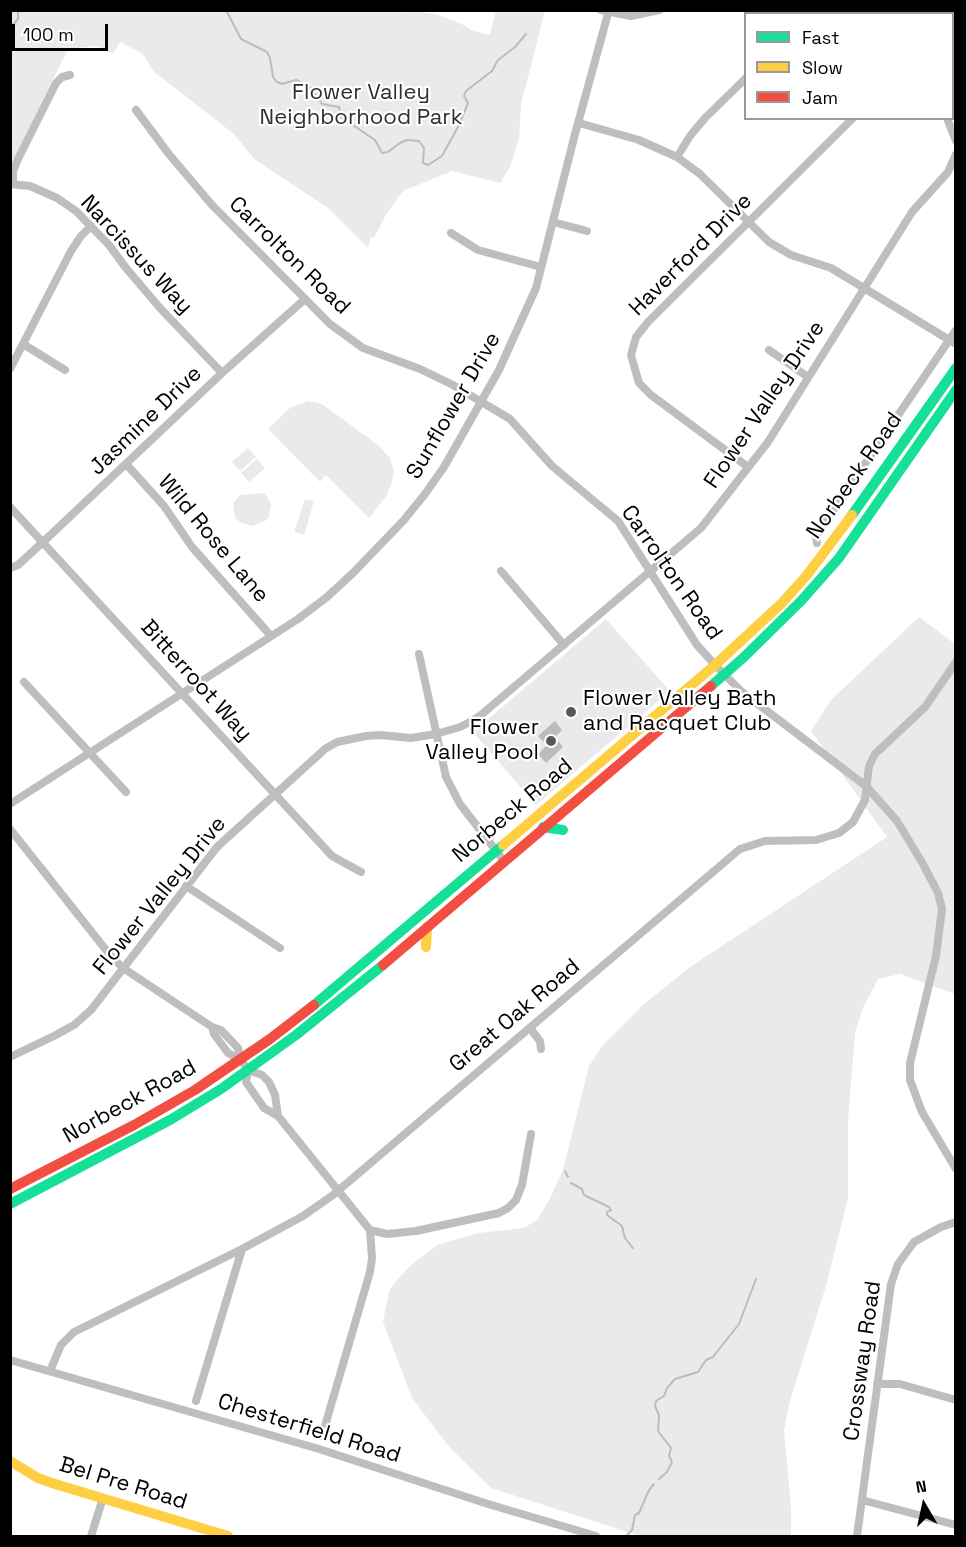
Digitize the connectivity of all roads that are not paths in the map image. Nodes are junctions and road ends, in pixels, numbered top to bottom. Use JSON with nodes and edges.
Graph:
{"nodes":[{"id":1,"x":659,"y":10,"type":"edge"},
{"id":2,"x":606,"y":11,"type":"edge"},
{"id":3,"x":70,"y":75,"type":"dead end"},
{"id":4,"x":744,"y":80,"type":"edge"},
{"id":5,"x":136,"y":110,"type":"dead end"},
{"id":6,"x":852,"y":120,"type":"edge"},
{"id":7,"x":948,"y":120,"type":"edge"},
{"id":8,"x":579,"y":123,"type":"junction"},
{"id":9,"x":956,"y":141,"type":"edge"},
{"id":10,"x":956,"y":154,"type":"edge"},
{"id":11,"x":677,"y":157,"type":"junction"},
{"id":12,"x":12,"y":184,"type":"edge"},
{"id":13,"x":553,"y":222,"type":"junction"},
{"id":14,"x":748,"y":222,"type":"junction"},
{"id":15,"x":91,"y":226,"type":"junction"},
{"id":16,"x":587,"y":231,"type":"dead end"},
{"id":17,"x":451,"y":233,"type":"dead end"},
{"id":18,"x":541,"y":267,"type":"junction"},
{"id":19,"x":864,"y":287,"type":"junction"},
{"id":20,"x":305,"y":299,"type":"junction"},
{"id":21,"x":956,"y":330,"type":"edge"},
{"id":22,"x":952,"y":342,"type":"edge"},
{"id":23,"x":23,"y":344,"type":"junction"},
{"id":24,"x":769,"y":350,"type":"dead end"},
{"id":25,"x":956,"y":368,"type":"edge"},
{"id":26,"x":10,"y":369,"type":"edge"},
{"id":27,"x":64,"y":370,"type":"dead end"},
{"id":28,"x":222,"y":373,"type":"junction"},
{"id":29,"x":808,"y":377,"type":"junction"},
{"id":30,"x":956,"y":390,"type":"edge"},
{"id":31,"x":481,"y":403,"type":"junction"},
{"id":32,"x":127,"y":465,"type":"junction"},
{"id":33,"x":748,"y":467,"type":"junction"},
{"id":34,"x":877,"y":504,"type":"junction"},
{"id":35,"x":10,"y":507,"type":"edge"},
{"id":36,"x":879,"y":518,"type":"dead end"},
{"id":37,"x":43,"y":542,"type":"junction"},
{"id":38,"x":817,"y":543,"type":"dead end"},
{"id":39,"x":10,"y":568,"type":"edge"},
{"id":40,"x":501,"y":571,"type":"dead end"},
{"id":41,"x":649,"y":573,"type":"junction"},
{"id":42,"x":271,"y":636,"type":"junction"},
{"id":43,"x":564,"y":645,"type":"junction"},
{"id":44,"x":418,"y":654,"type":"dead end"},
{"id":45,"x":956,"y":662,"type":"edge"},
{"id":46,"x":714,"y":665,"type":"junction"},
{"id":47,"x":724,"y":674,"type":"junction"},
{"id":48,"x":24,"y":682,"type":"dead end"},
{"id":49,"x":182,"y":695,"type":"junction"},
{"id":50,"x":436,"y":734,"type":"junction"},
{"id":51,"x":91,"y":754,"type":"junction"},
{"id":52,"x":866,"y":786,"type":"junction"},
{"id":53,"x":126,"y":792,"type":"dead end"},
{"id":54,"x":274,"y":793,"type":"junction"},
{"id":55,"x":10,"y":804,"type":"edge"},
{"id":56,"x":543,"y":827,"type":"junction"},
{"id":57,"x":10,"y":829,"type":"edge"},
{"id":58,"x":563,"y":830,"type":"dead end"},
{"id":59,"x":495,"y":850,"type":"junction"},
{"id":60,"x":504,"y":861,"type":"junction"},
{"id":61,"x":361,"y":872,"type":"dead end"},
{"id":62,"x":186,"y":886,"type":"junction"},
{"id":63,"x":427,"y":927,"type":"junction"},
{"id":64,"x":426,"y":947,"type":"dead end"},
{"id":65,"x":280,"y":948,"type":"dead end"},
{"id":66,"x":123,"y":968,"type":"junction"},
{"id":67,"x":530,"y":1028,"type":"junction"},
{"id":68,"x":541,"y":1049,"type":"dead end"},
{"id":69,"x":10,"y":1057,"type":"edge"},
{"id":70,"x":241,"y":1060,"type":"junction"},
{"id":71,"x":248,"y":1070,"type":"junction"},
{"id":72,"x":278,"y":1116,"type":"junction"},
{"id":73,"x":531,"y":1134,"type":"dead end"},
{"id":74,"x":956,"y":1169,"type":"edge"},
{"id":75,"x":10,"y":1189,"type":"edge"},
{"id":76,"x":337,"y":1190,"type":"junction"},
{"id":77,"x":10,"y":1203,"type":"edge"},
{"id":78,"x":956,"y":1222,"type":"edge"},
{"id":79,"x":370,"y":1230,"type":"junction"},
{"id":80,"x":242,"y":1249,"type":"junction"},
{"id":81,"x":10,"y":1360,"type":"edge"},
{"id":82,"x":50,"y":1371,"type":"junction"},
{"id":83,"x":877,"y":1384,"type":"junction"},
{"id":84,"x":956,"y":1400,"type":"edge"},
{"id":85,"x":196,"y":1401,"type":"dead end"},
{"id":86,"x":322,"y":1436,"type":"dead end"},
{"id":87,"x":10,"y":1461,"type":"edge"},
{"id":88,"x":103,"y":1498,"type":"junction"},
{"id":89,"x":862,"y":1500,"type":"junction"},
{"id":90,"x":956,"y":1526,"type":"edge"},
{"id":91,"x":92,"y":1536,"type":"edge"},
{"id":92,"x":228,"y":1536,"type":"edge"},
{"id":93,"x":596,"y":1536,"type":"edge"},
{"id":94,"x":857,"y":1536,"type":"edge"}],
"edges":[{"from":1,"to":2,"type":"street"},
{"from":2,"to":8,"type":"street","name":"Sunflower Drive"},
{"from":3,"to":12,"type":"street"},
{"from":4,"to":11,"type":"street"},
{"from":5,"to":20,"type":"street","name":"Carrolton Road"},
{"from":6,"to":14,"type":"street","name":"Haverford Drive"},
{"from":7,"to":9,"type":"street"},
{"from":8,"to":11,"type":"street"},
{"from":8,"to":13,"type":"street","name":"Sunflower Drive"},
{"from":10,"to":19,"type":"street","name":"Flower Valley Drive"},
{"from":11,"to":14,"type":"street"},
{"from":12,"to":15,"type":"street","name":"Narcissus Way"},
{"from":13,"to":16,"type":"street"},
{"from":13,"to":18,"type":"street","name":"Sunflower Drive"},
{"from":14,"to":19,"type":"street"},
{"from":14,"to":33,"type":"street","name":"Haverford Drive"},
{"from":15,"to":23,"type":"street"},
{"from":15,"to":28,"type":"street","name":"Narcissus Way"},
{"from":17,"to":18,"type":"street"},
{"from":18,"to":31,"type":"street","name":"Sunflower Drive"},
{"from":19,"to":22,"type":"street"},
{"from":19,"to":29,"type":"street","name":"Flower Valley Drive"},
{"from":20,"to":28,"type":"street","name":"Jasmine Drive"},
{"from":20,"to":31,"type":"street","name":"Carrolton Road"},
{"from":21,"to":22,"type":"street","name":"Norbeck Road"},
{"from":22,"to":38,"type":"street","name":"Norbeck Road"},
{"from":23,"to":26,"type":"street"},
{"from":23,"to":27,"type":"street"},
{"from":24,"to":29,"type":"street"},
{"from":25,"to":46,"type":"main road","name":"Norbeck Road"},
{"from":28,"to":32,"type":"street","name":"Jasmine Drive"},
{"from":29,"to":33,"type":"street","name":"Flower Valley Drive"},
{"from":30,"to":34,"type":"main road","name":"Norbeck Road"},
{"from":31,"to":41,"type":"street","name":"Carrolton Road"},
{"from":31,"to":42,"type":"street","name":"Sunflower Drive"},
{"from":32,"to":37,"type":"street","name":"Jasmine Drive"},
{"from":32,"to":42,"type":"street","name":"Wild Rose Lane"},
{"from":33,"to":41,"type":"street","name":"Flower Valley Drive"},
{"from":34,"to":36,"type":"main road"},
{"from":34,"to":47,"type":"main road","name":"Norbeck Road"},
{"from":35,"to":37,"type":"street","name":"Bitterroot Way"},
{"from":37,"to":39,"type":"street","name":"Jasmine Drive"},
{"from":37,"to":49,"type":"street","name":"Bitterroot Way"},
{"from":40,"to":43,"type":"street"},
{"from":41,"to":43,"type":"street","name":"Flower Valley Drive"},
{"from":41,"to":46,"type":"street","name":"Carrolton Road"},
{"from":42,"to":49,"type":"street","name":"Sunflower Drive"},
{"from":43,"to":50,"type":"street","name":"Flower Valley Drive"},
{"from":44,"to":50,"type":"street"},
{"from":45,"to":52,"type":"street","name":"Great Oak Road"},
{"from":46,"to":47,"type":"street","name":"Carrolton Road"},
{"from":46,"to":59,"type":"main road","name":"Norbeck Road"},
{"from":47,"to":52,"type":"street","name":"Carrolton Road"},
{"from":47,"to":56,"type":"main road","name":"Norbeck Road"},
{"from":48,"to":51,"type":"street"},
{"from":49,"to":51,"type":"street","name":"Sunflower Drive"},
{"from":49,"to":54,"type":"street","name":"Bitterroot Way"},
{"from":50,"to":54,"type":"street","name":"Flower Valley Drive"},
{"from":50,"to":59,"type":"street"},
{"from":51,"to":53,"type":"street"},
{"from":51,"to":55,"type":"street","name":"Sunflower Drive"},
{"from":52,"to":67,"type":"street","name":"Great Oak Road"},
{"from":52,"to":74,"type":"street","name":"Carrolton Road"},
{"from":54,"to":61,"type":"street","name":"Bitterroot Way"},
{"from":54,"to":62,"type":"street","name":"Flower Valley Drive"},
{"from":56,"to":58,"type":"main road"},
{"from":56,"to":60,"type":"main road","name":"Norbeck Road"},
{"from":57,"to":66,"type":"street"},
{"from":59,"to":60,"type":"street"},
{"from":59,"to":70,"type":"main road","name":"Norbeck Road"},
{"from":60,"to":63,"type":"main road","name":"Norbeck Road"},
{"from":62,"to":65,"type":"street"},
{"from":62,"to":66,"type":"street","name":"Flower Valley Drive"},
{"from":63,"to":64,"type":"main road"},
{"from":63,"to":71,"type":"main road","name":"Norbeck Road"},
{"from":66,"to":69,"type":"street","name":"Flower Valley Drive"},
{"from":66,"to":70,"type":"street"},
{"from":67,"to":68,"type":"street"},
{"from":67,"to":76,"type":"street","name":"Great Oak Road"},
{"from":70,"to":71,"type":"street"},
{"from":70,"to":75,"type":"main road","name":"Norbeck Road"},
{"from":71,"to":72,"type":"street"},
{"from":71,"to":72,"type":"street"},
{"from":71,"to":77,"type":"main road","name":"Norbeck Road"},
{"from":72,"to":76,"type":"street"},
{"from":73,"to":79,"type":"street"},
{"from":76,"to":79,"type":"street"},
{"from":76,"to":80,"type":"street","name":"Great Oak Road"},
{"from":78,"to":83,"type":"street","name":"Crossway Road"},
{"from":79,"to":86,"type":"street"},
{"from":80,"to":82,"type":"street","name":"Great Oak Road"},
{"from":80,"to":85,"type":"street"},
{"from":81,"to":82,"type":"street","name":"Chesterfield Road"},
{"from":82,"to":93,"type":"street","name":"Chesterfield Road"},
{"from":83,"to":84,"type":"street"},
{"from":83,"to":89,"type":"street","name":"Crossway Road"},
{"from":87,"to":88,"type":"main road","name":"Bel Pre Road"},
{"from":88,"to":91,"type":"street"},
{"from":88,"to":92,"type":"main road","name":"Bel Pre Road"},
{"from":89,"to":90,"type":"street"},
{"from":89,"to":94,"type":"street","name":"Crossway Road"}]}
